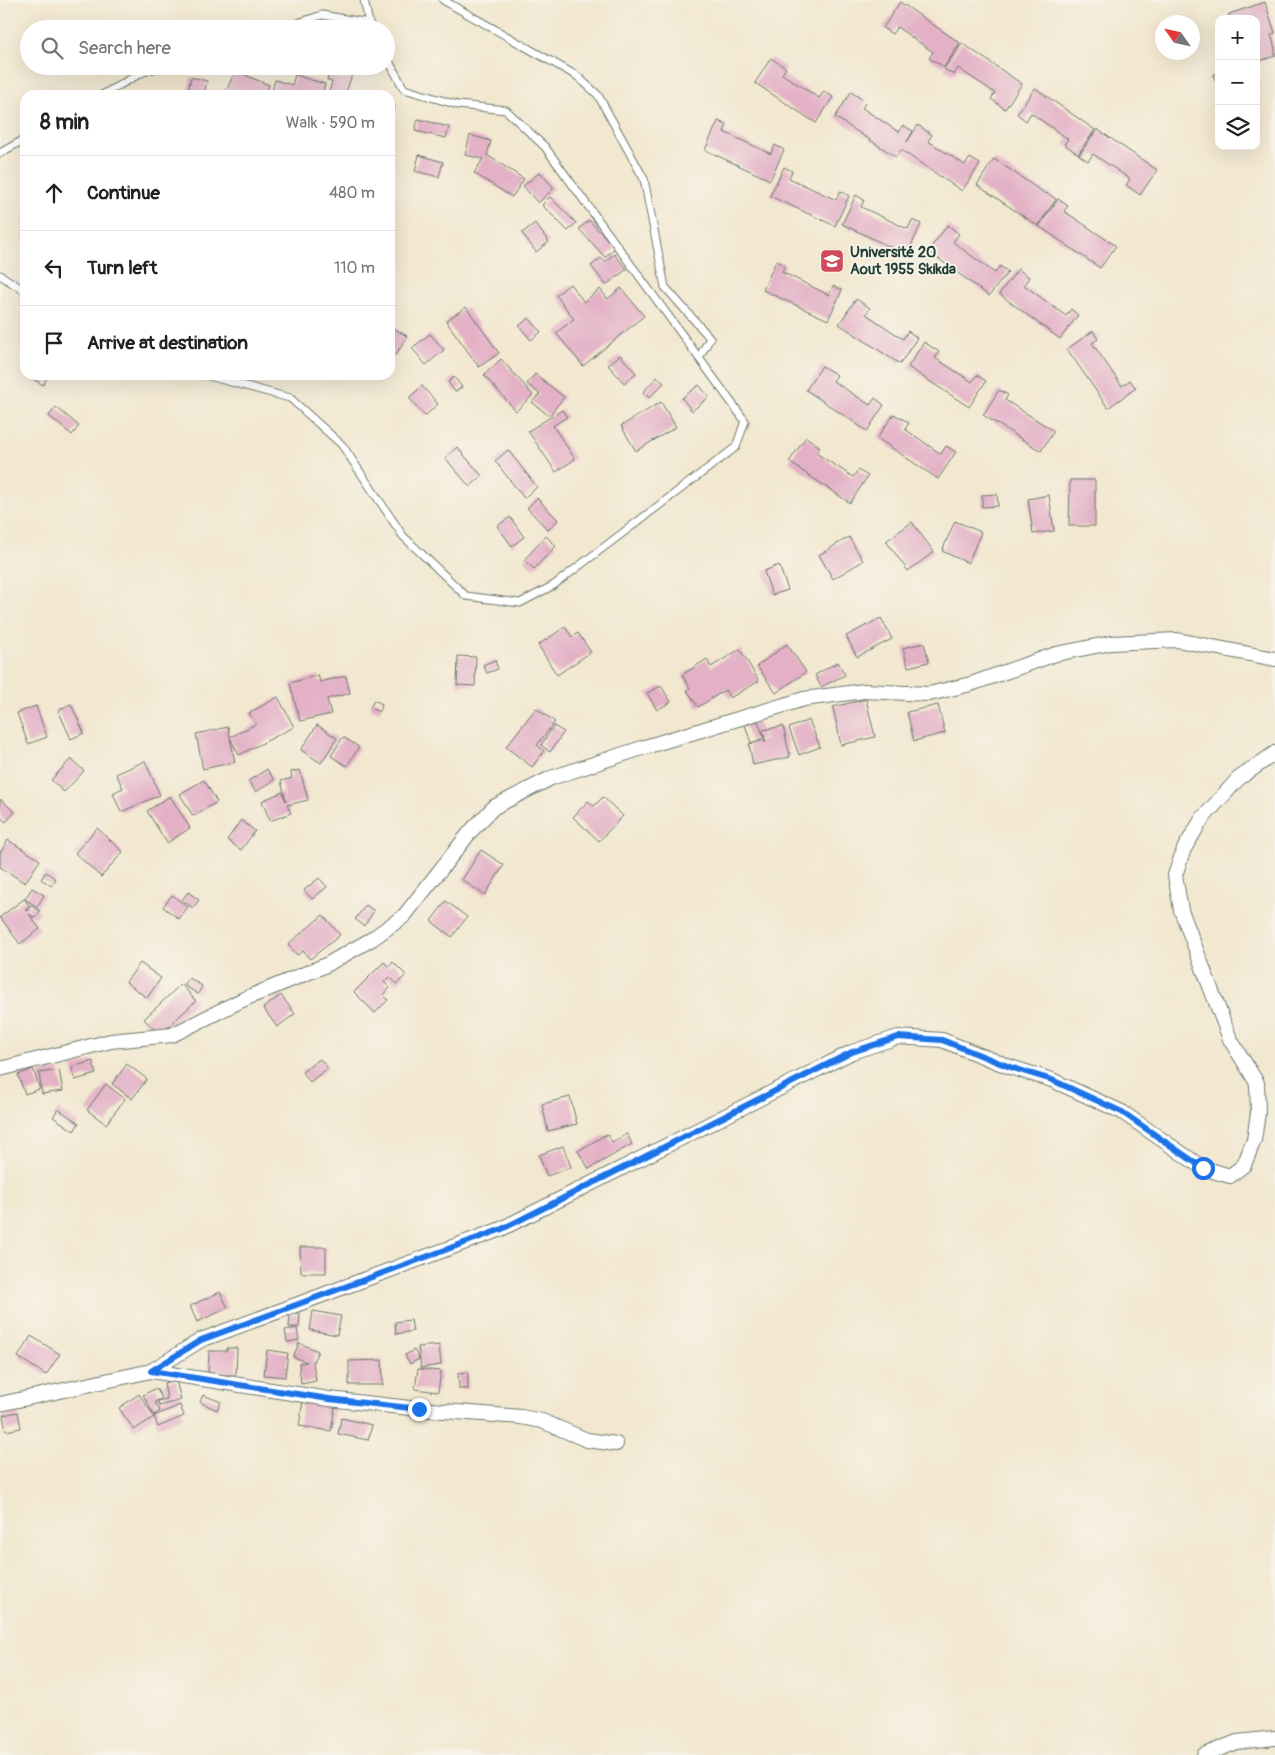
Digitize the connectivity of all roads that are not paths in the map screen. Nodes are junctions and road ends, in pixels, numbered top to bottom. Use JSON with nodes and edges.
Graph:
{"nodes":[{"id":1,"x":364,"y":0,"type":"edge"},
{"id":2,"x":443,"y":0,"type":"edge"},
{"id":3,"x":309,"y":20,"type":"edge"},
{"id":4,"x":342,"y":20,"type":"edge"},
{"id":5,"x":369,"y":20,"type":"edge"},
{"id":6,"x":395,"y":72,"type":"edge"},
{"id":7,"x":137,"y":75,"type":"edge"},
{"id":8,"x":111,"y":90,"type":"edge"},
{"id":9,"x":20,"y":142,"type":"edge"},
{"id":10,"x":0,"y":153,"type":"edge"},
{"id":11,"x":0,"y":274,"type":"edge"},
{"id":12,"x":20,"y":288,"type":"edge"},
{"id":13,"x":699,"y":358,"type":"junction"},
{"id":14,"x":223,"y":380,"type":"edge"},
{"id":15,"x":1275,"y":659,"type":"edge"},
{"id":16,"x":1275,"y":753,"type":"edge"},
{"id":17,"x":0,"y":1069,"type":"edge"},
{"id":18,"x":151,"y":1371,"type":"junction"},
{"id":19,"x":0,"y":1404,"type":"edge"},
{"id":20,"x":616,"y":1444,"type":"dead end"},
{"id":21,"x":1275,"y":1738,"type":"edge"},
{"id":22,"x":1204,"y":1755,"type":"edge"}],
"edges":[{"from":1,"to":5,"type":"lane"},
{"from":2,"to":13,"type":"lane"},
{"from":3,"to":4,"type":"lane"},
{"from":6,"to":13,"type":"lane"},
{"from":7,"to":8,"type":"lane"},
{"from":9,"to":10,"type":"lane"},
{"from":11,"to":12,"type":"lane"},
{"from":13,"to":14,"type":"lane"},
{"from":15,"to":17,"type":"street"},
{"from":16,"to":18,"type":"street"},
{"from":18,"to":19,"type":"street"},
{"from":18,"to":20,"type":"street"},
{"from":21,"to":22,"type":"street"}]}
